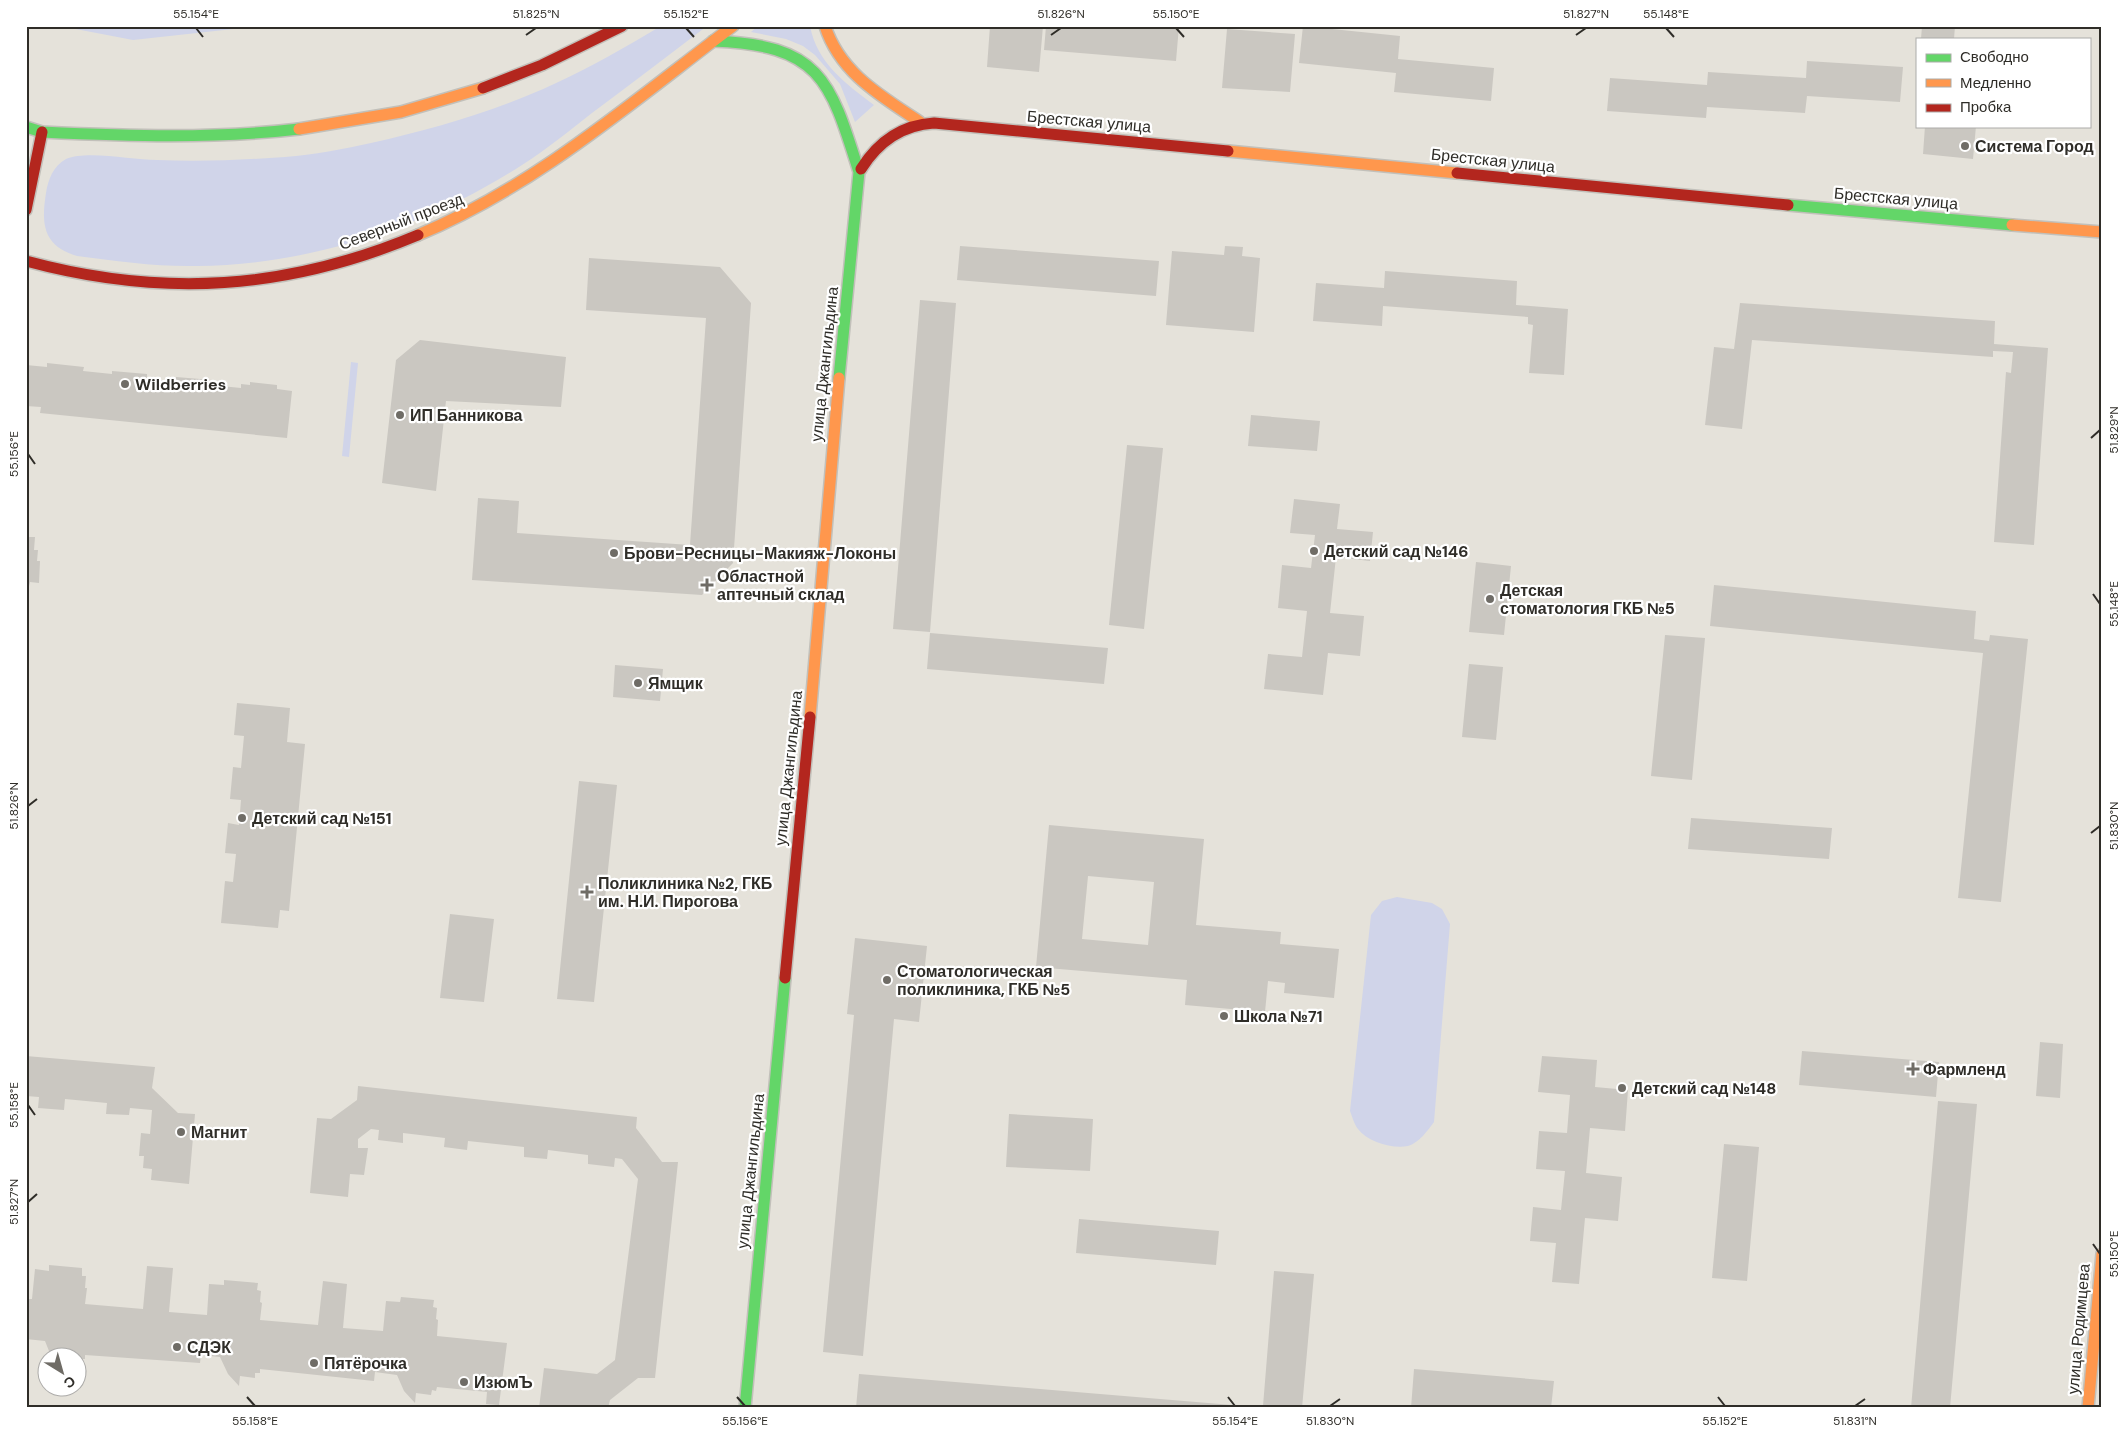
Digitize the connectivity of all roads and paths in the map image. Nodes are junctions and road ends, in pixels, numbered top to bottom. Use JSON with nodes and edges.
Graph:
{"nodes":[{"id":1,"x":622,"y":26,"type":"edge"},
{"id":2,"x":733,"y":26,"type":"edge"},
{"id":3,"x":825,"y":26,"type":"edge"},
{"id":4,"x":713,"y":41,"type":"junction"},
{"id":5,"x":920,"y":122,"type":"junction"},
{"id":6,"x":26,"y":128,"type":"edge"},
{"id":7,"x":42,"y":132,"type":"junction"},
{"id":8,"x":884,"y":139,"type":"joint"},
{"id":9,"x":859,"y":172,"type":"junction"},
{"id":10,"x":26,"y":210,"type":"edge"},
{"id":11,"x":2102,"y":232,"type":"edge"},
{"id":12,"x":26,"y":261,"type":"edge"},
{"id":13,"x":2102,"y":1254,"type":"edge"},
{"id":14,"x":744,"y":1408,"type":"edge"},
{"id":15,"x":2088,"y":1408,"type":"edge"}],
"edges":[{"from":1,"to":7,"type":"main road"},
{"from":2,"to":4,"type":"main road","name":"Северный проезд"},
{"from":3,"to":5,"type":"main road"},
{"from":4,"to":9,"type":"main road"},
{"from":4,"to":12,"type":"main road","name":"Северный проезд"},
{"from":5,"to":8,"type":"main road","name":"Брестская улица"},
{"from":5,"to":11,"type":"main road","name":"Брестская улица"},
{"from":6,"to":7,"type":"main road"},
{"from":7,"to":10,"type":"main road"},
{"from":8,"to":9,"type":"main road","name":"улица Джангильдина"},
{"from":9,"to":14,"type":"main road","name":"улица Джангильдина"},
{"from":13,"to":15,"type":"main road","name":"улица Родимцева"}]}
